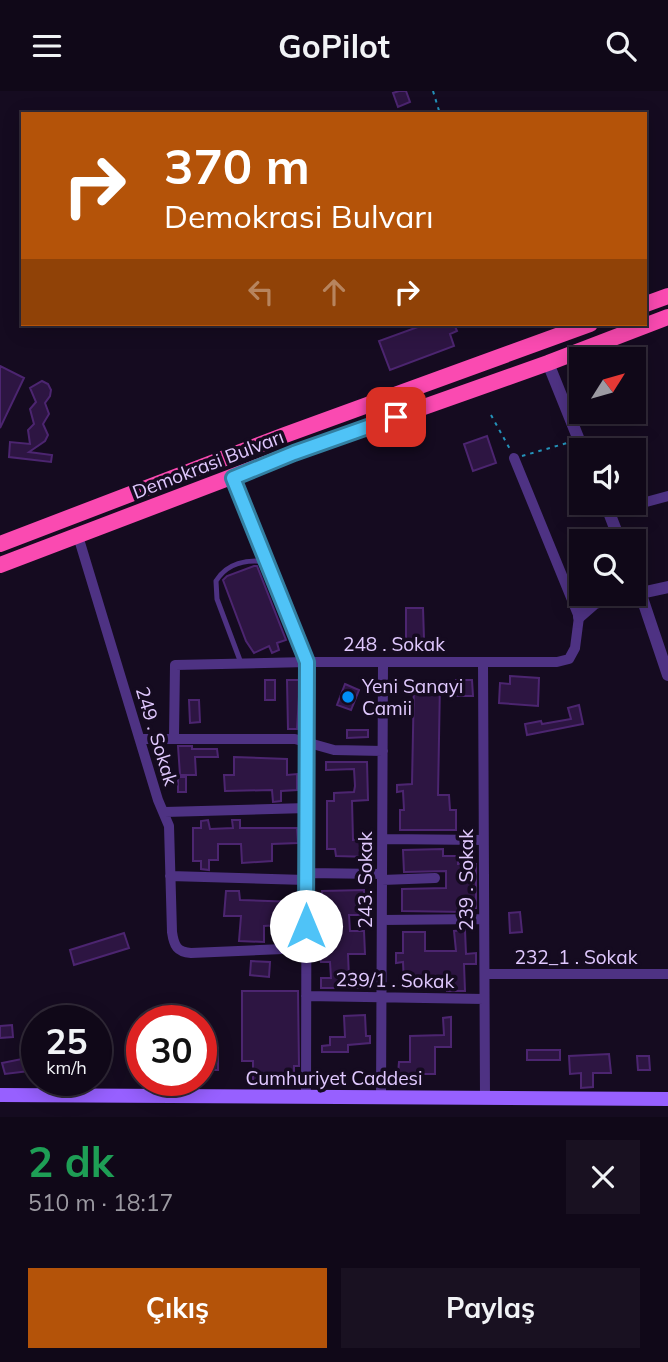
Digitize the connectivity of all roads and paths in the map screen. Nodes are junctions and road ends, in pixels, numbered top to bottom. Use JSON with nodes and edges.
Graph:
{"nodes":[{"id":1,"x":433,"y":91,"type":"edge"},
{"id":2,"x":439,"y":112,"type":"edge"},
{"id":3,"x":668,"y":296,"type":"edge"},
{"id":4,"x":647,"y":304,"type":"edge"},
{"id":5,"x":668,"y":317,"type":"edge"},
{"id":6,"x":647,"y":325,"type":"edge"},
{"id":7,"x":585,"y":326,"type":"edge"},
{"id":8,"x":645,"y":326,"type":"edge"},
{"id":9,"x":548,"y":363,"type":"junction"},
{"id":10,"x":491,"y":415,"type":"dead end"},
{"id":11,"x":578,"y":438,"type":"edge"},
{"id":12,"x":569,"y":447,"type":"edge"},
{"id":13,"x":514,"y":458,"type":"junction"},
{"id":14,"x":233,"y":478,"type":"junction"},
{"id":15,"x":668,"y":496,"type":"edge"},
{"id":16,"x":646,"y":500,"type":"edge"},
{"id":17,"x":78,"y":536,"type":"junction"},
{"id":18,"x":0,"y":544,"type":"edge"},
{"id":19,"x":267,"y":562,"type":"junction"},
{"id":20,"x":0,"y":565,"type":"edge"},
{"id":21,"x":668,"y":587,"type":"edge"},
{"id":22,"x":646,"y":591,"type":"edge"},
{"id":23,"x":592,"y":606,"type":"edge"},
{"id":24,"x":646,"y":606,"type":"edge"},
{"id":25,"x":579,"y":617,"type":"junction"},
{"id":26,"x":307,"y":662,"type":"junction"},
{"id":27,"x":383,"y":662,"type":"junction"},
{"id":28,"x":483,"y":662,"type":"junction"},
{"id":29,"x":241,"y":663,"type":"junction"},
{"id":30,"x":668,"y":675,"type":"edge"},
{"id":31,"x":174,"y":737,"type":"junction"},
{"id":32,"x":140,"y":739,"type":"junction"},
{"id":33,"x":307,"y":741,"type":"junction"},
{"id":34,"x":383,"y":751,"type":"junction"},
{"id":35,"x":307,"y":808,"type":"junction"},
{"id":36,"x":165,"y":812,"type":"junction"},
{"id":37,"x":383,"y":839,"type":"junction"},
{"id":38,"x":483,"y":840,"type":"junction"},
{"id":39,"x":170,"y":876,"type":"junction"},
{"id":40,"x":306,"y":877,"type":"junction"},
{"id":41,"x":382,"y":877,"type":"junction"},
{"id":42,"x":435,"y":878,"type":"dead end"},
{"id":43,"x":484,"y":919,"type":"junction"},
{"id":44,"x":382,"y":920,"type":"junction"},
{"id":45,"x":306,"y":948,"type":"junction"},
{"id":46,"x":668,"y":974,"type":"edge"},
{"id":47,"x":485,"y":975,"type":"junction"},
{"id":48,"x":306,"y":996,"type":"junction"},
{"id":49,"x":381,"y":997,"type":"junction"},
{"id":50,"x":484,"y":999,"type":"junction"},
{"id":51,"x":0,"y":1095,"type":"edge"},
{"id":52,"x":306,"y":1097,"type":"junction"},
{"id":53,"x":381,"y":1098,"type":"junction"},
{"id":54,"x":485,"y":1098,"type":"junction"},
{"id":55,"x":668,"y":1100,"type":"edge"}],
"edges":[{"from":1,"to":2,"type":"path"},
{"from":3,"to":4,"type":"highway"},
{"from":5,"to":6,"type":"highway","name":"Demokrasi Bulvarı"},
{"from":7,"to":18,"type":"highway","name":"Demokrasi Bulvarı"},
{"from":8,"to":9,"type":"highway","name":"Demokrasi Bulvarı"},
{"from":9,"to":11,"type":"street"},
{"from":9,"to":14,"type":"highway","name":"Demokrasi Bulvarı"},
{"from":10,"to":13,"type":"path"},
{"from":12,"to":13,"type":"path"},
{"from":13,"to":25,"type":"street"},
{"from":14,"to":17,"type":"highway","name":"Demokrasi Bulvarı"},
{"from":14,"to":19,"type":"street"},
{"from":15,"to":16,"type":"street"},
{"from":17,"to":20,"type":"highway","name":"Demokrasi Bulvarı"},
{"from":17,"to":32,"type":"street","name":"249 . Sokak"},
{"from":19,"to":26,"type":"street"},
{"from":19,"to":29,"type":"lane"},
{"from":21,"to":22,"type":"street"},
{"from":23,"to":25,"type":"street"},
{"from":24,"to":30,"type":"street"},
{"from":25,"to":28,"type":"street","name":"248 . Sokak"},
{"from":26,"to":27,"type":"street","name":"248 . Sokak"},
{"from":26,"to":29,"type":"street","name":"248 . Sokak"},
{"from":26,"to":33,"type":"street"},
{"from":27,"to":28,"type":"street","name":"248 . Sokak"},
{"from":27,"to":34,"type":"street","name":"243. Sokak"},
{"from":28,"to":38,"type":"street","name":"239 . Sokak"},
{"from":29,"to":31,"type":"street","name":"248 . Sokak"},
{"from":31,"to":32,"type":"street"},
{"from":31,"to":33,"type":"street"},
{"from":32,"to":36,"type":"street","name":"249 . Sokak"},
{"from":33,"to":34,"type":"street"},
{"from":33,"to":35,"type":"street"},
{"from":34,"to":37,"type":"street","name":"243. Sokak"},
{"from":35,"to":36,"type":"street"},
{"from":35,"to":40,"type":"street"},
{"from":36,"to":39,"type":"street","name":"249 . Sokak"},
{"from":37,"to":38,"type":"street"},
{"from":37,"to":41,"type":"street","name":"243. Sokak"},
{"from":38,"to":43,"type":"street","name":"239 . Sokak"},
{"from":39,"to":40,"type":"street"},
{"from":39,"to":45,"type":"street","name":"249 . Sokak"},
{"from":40,"to":41,"type":"street"},
{"from":40,"to":45,"type":"street"},
{"from":41,"to":42,"type":"street"},
{"from":41,"to":44,"type":"street","name":"243. Sokak"},
{"from":43,"to":44,"type":"street"},
{"from":43,"to":47,"type":"street","name":"239 . Sokak"},
{"from":44,"to":49,"type":"street","name":"243. Sokak"},
{"from":45,"to":48,"type":"street"},
{"from":46,"to":47,"type":"street","name":"232_1 . Sokak"},
{"from":47,"to":50,"type":"street","name":"239 . Sokak"},
{"from":48,"to":49,"type":"street","name":"239/1 . Sokak"},
{"from":48,"to":52,"type":"street"},
{"from":49,"to":50,"type":"street","name":"239/1 . Sokak"},
{"from":49,"to":53,"type":"street","name":"243. Sokak"},
{"from":50,"to":54,"type":"street","name":"239 . Sokak"},
{"from":51,"to":52,"type":"main road","name":"Cumhuriyet Caddesi"},
{"from":52,"to":53,"type":"main road","name":"Cumhuriyet Caddesi"},
{"from":53,"to":54,"type":"main road","name":"Cumhuriyet Caddesi"},
{"from":54,"to":55,"type":"main road","name":"Cumhuriyet Caddesi"}]}
